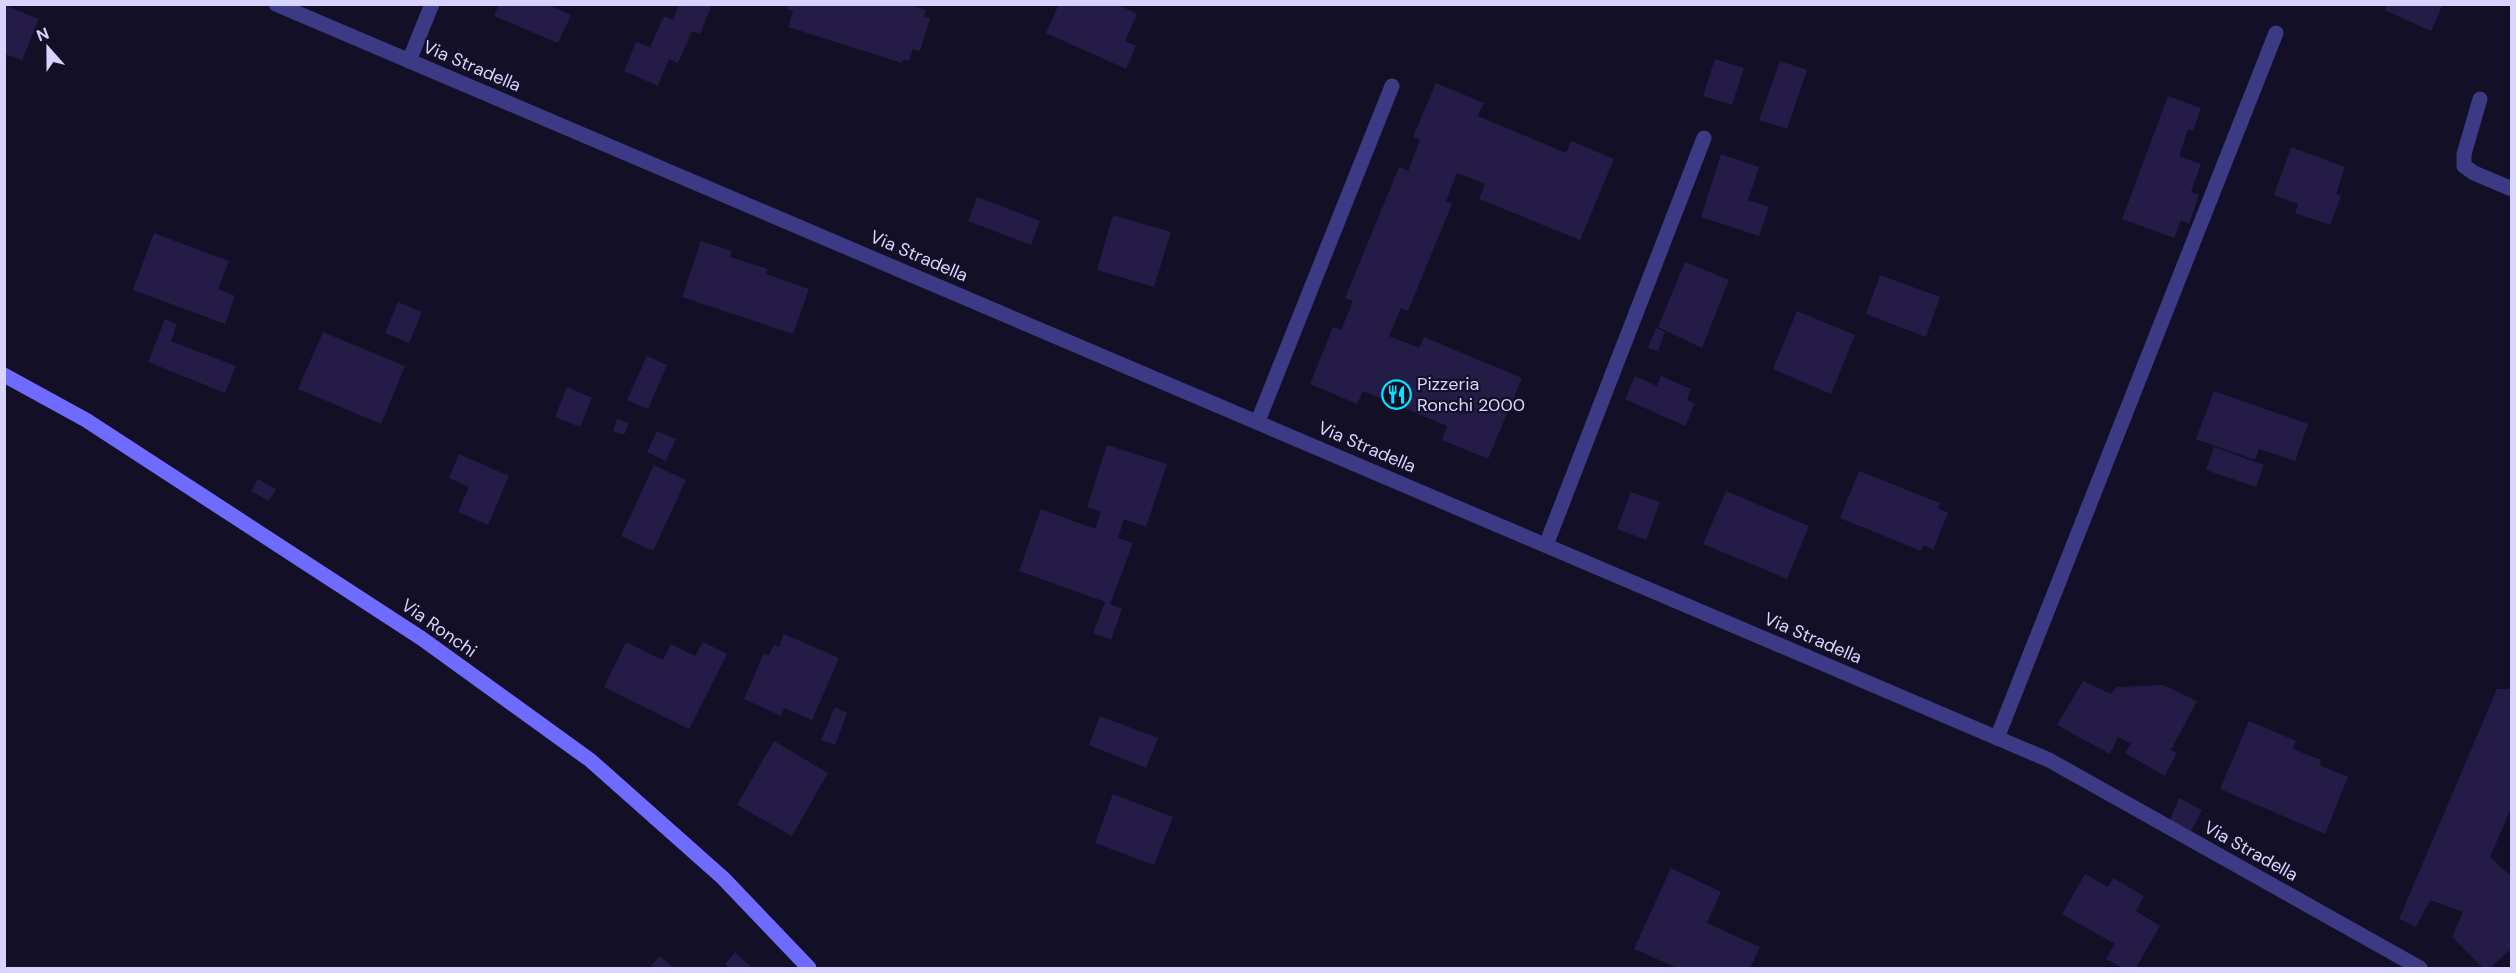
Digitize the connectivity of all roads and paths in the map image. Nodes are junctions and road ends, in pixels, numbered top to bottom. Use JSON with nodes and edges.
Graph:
{"nodes":[{"id":1,"x":276,"y":4,"type":"edge"},
{"id":2,"x":432,"y":4,"type":"edge"},
{"id":3,"x":2277,"y":33,"type":"dead end"},
{"id":4,"x":409,"y":61,"type":"junction"},
{"id":5,"x":1392,"y":86,"type":"dead end"},
{"id":6,"x":2480,"y":99,"type":"dead end"},
{"id":7,"x":1704,"y":138,"type":"dead end"},
{"id":8,"x":2511,"y":189,"type":"edge"},
{"id":9,"x":4,"y":375,"type":"edge"},
{"id":10,"x":1258,"y":421,"type":"junction"},
{"id":11,"x":1546,"y":545,"type":"junction"},
{"id":12,"x":1997,"y":738,"type":"junction"},
{"id":13,"x":809,"y":969,"type":"edge"},
{"id":14,"x":2420,"y":969,"type":"edge"}],
"edges":[{"from":1,"to":4,"type":"street","name":"Via Stradella"},
{"from":2,"to":4,"type":"street"},
{"from":3,"to":12,"type":"street"},
{"from":4,"to":10,"type":"street","name":"Via Stradella"},
{"from":5,"to":10,"type":"street"},
{"from":6,"to":8,"type":"street"},
{"from":7,"to":11,"type":"street"},
{"from":9,"to":13,"type":"street","name":"Via Ronchi"},
{"from":10,"to":11,"type":"street","name":"Via Stradella"},
{"from":11,"to":12,"type":"street","name":"Via Stradella"},
{"from":12,"to":14,"type":"street","name":"Via Stradella"}]}
